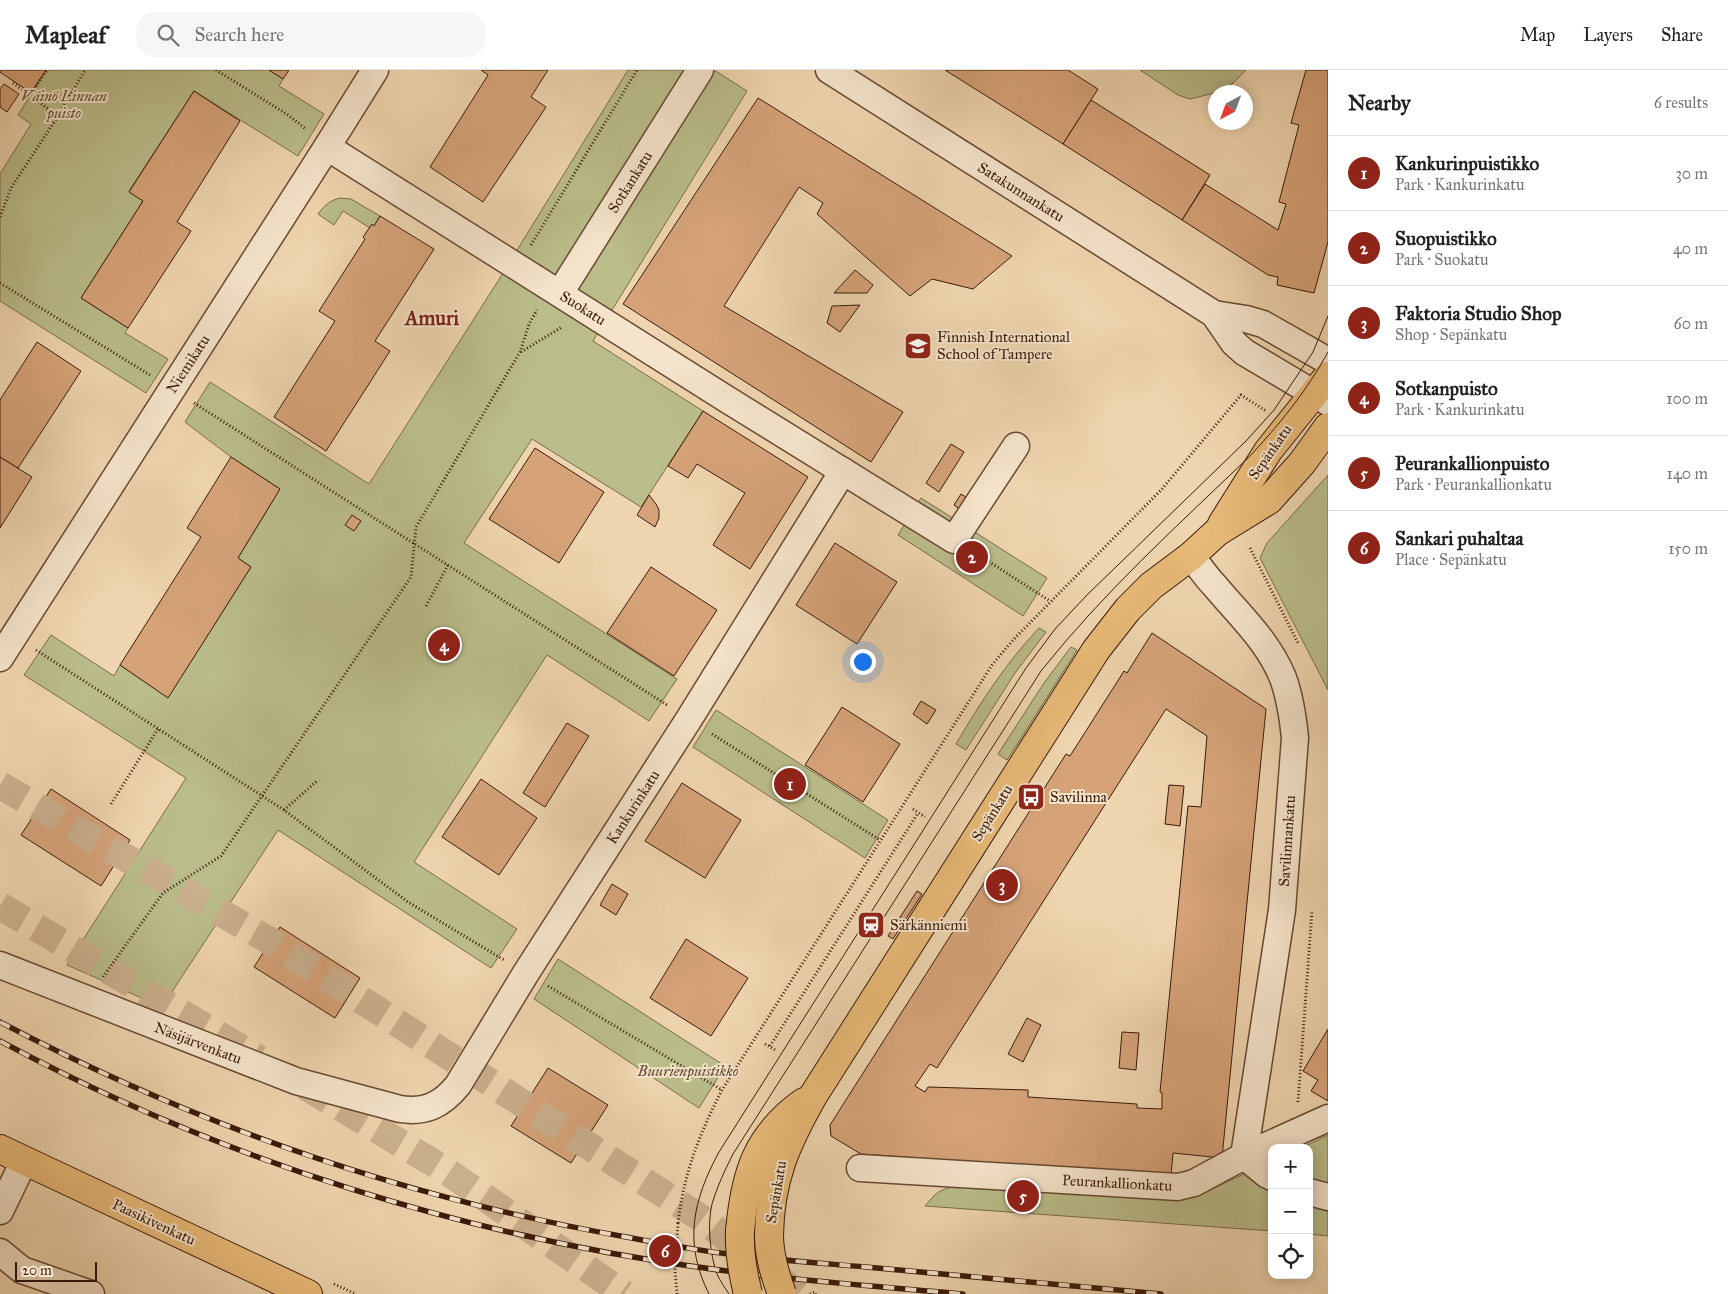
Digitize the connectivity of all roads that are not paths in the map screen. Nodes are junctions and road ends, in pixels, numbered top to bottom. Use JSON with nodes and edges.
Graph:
{"nodes":[{"id":1,"x":374,"y":70,"type":"edge"},
{"id":2,"x":700,"y":70,"type":"edge"},
{"id":3,"x":829,"y":70,"type":"edge"},
{"id":4,"x":328,"y":147,"type":"junction"},
{"id":5,"x":560,"y":293,"type":"junction"},
{"id":6,"x":1214,"y":314,"type":"junction"},
{"id":7,"x":1328,"y":360,"type":"edge"},
{"id":8,"x":1323,"y":391,"type":"edge"},
{"id":9,"x":1328,"y":427,"type":"edge"},
{"id":10,"x":1016,"y":446,"type":"dead end"},
{"id":11,"x":843,"y":471,"type":"junction"},
{"id":12,"x":1217,"y":532,"type":"junction"},
{"id":13,"x":1191,"y":556,"type":"junction"},
{"id":14,"x":0,"y":658,"type":"edge"},
{"id":15,"x":0,"y":965,"type":"edge"},
{"id":16,"x":813,"y":1096,"type":"junction"},
{"id":17,"x":400,"y":1109,"type":"joint"},
{"id":18,"x":1328,"y":1118,"type":"edge"},
{"id":19,"x":12,"y":1155,"type":"edge"},
{"id":20,"x":1244,"y":1156,"type":"junction"},
{"id":21,"x":860,"y":1168,"type":"dead end"},
{"id":22,"x":1268,"y":1175,"type":"edge"},
{"id":23,"x":1313,"y":1193,"type":"edge"},
{"id":24,"x":1328,"y":1197,"type":"edge"},
{"id":25,"x":0,"y":1211,"type":"edge"},
{"id":26,"x":0,"y":1252,"type":"edge"},
{"id":27,"x":91,"y":1294,"type":"edge"},
{"id":28,"x":308,"y":1294,"type":"edge"},
{"id":29,"x":748,"y":1294,"type":"edge"},
{"id":30,"x":782,"y":1294,"type":"edge"}],
"edges":[{"from":1,"to":4,"type":"street","name":"Niemikatu"},
{"from":2,"to":5,"type":"street","name":"Sotkankatu"},
{"from":3,"to":6,"type":"street","name":"Satakunnankatu"},
{"from":4,"to":5,"type":"street","name":"Suokatu"},
{"from":4,"to":14,"type":"street","name":"Niemikatu"},
{"from":5,"to":11,"type":"street","name":"Suokatu"},
{"from":6,"to":7,"type":"street","name":"Satakunnankatu"},
{"from":6,"to":8,"type":"street","name":"Satakunnankatu"},
{"from":8,"to":12,"type":"main road","name":"Sepänkatu"},
{"from":9,"to":12,"type":"main road","name":"Sepänkatu"},
{"from":10,"to":11,"type":"street","name":"Suokatu"},
{"from":11,"to":17,"type":"street","name":"Kankurinkatu"},
{"from":12,"to":13,"type":"main road","name":"Sepänkatu"},
{"from":13,"to":16,"type":"main road","name":"Sepänkatu"},
{"from":13,"to":20,"type":"street","name":"Savilinnankatu"},
{"from":15,"to":17,"type":"street","name":"Näsijärvenkatu"},
{"from":16,"to":29,"type":"main road","name":"Sepänkatu","bridge":true},
{"from":16,"to":30,"type":"main road","name":"Sepänkatu","bridge":true},
{"from":18,"to":20,"type":"street","name":"Peurankallionkatu"},
{"from":19,"to":25,"type":"street"},
{"from":19,"to":28,"type":"main road","name":"Paasikivenkatu"},
{"from":20,"to":21,"type":"street","name":"Peurankallionkatu"},
{"from":20,"to":22,"type":"street"},
{"from":23,"to":24,"type":"street"},
{"from":26,"to":27,"type":"street"}]}
